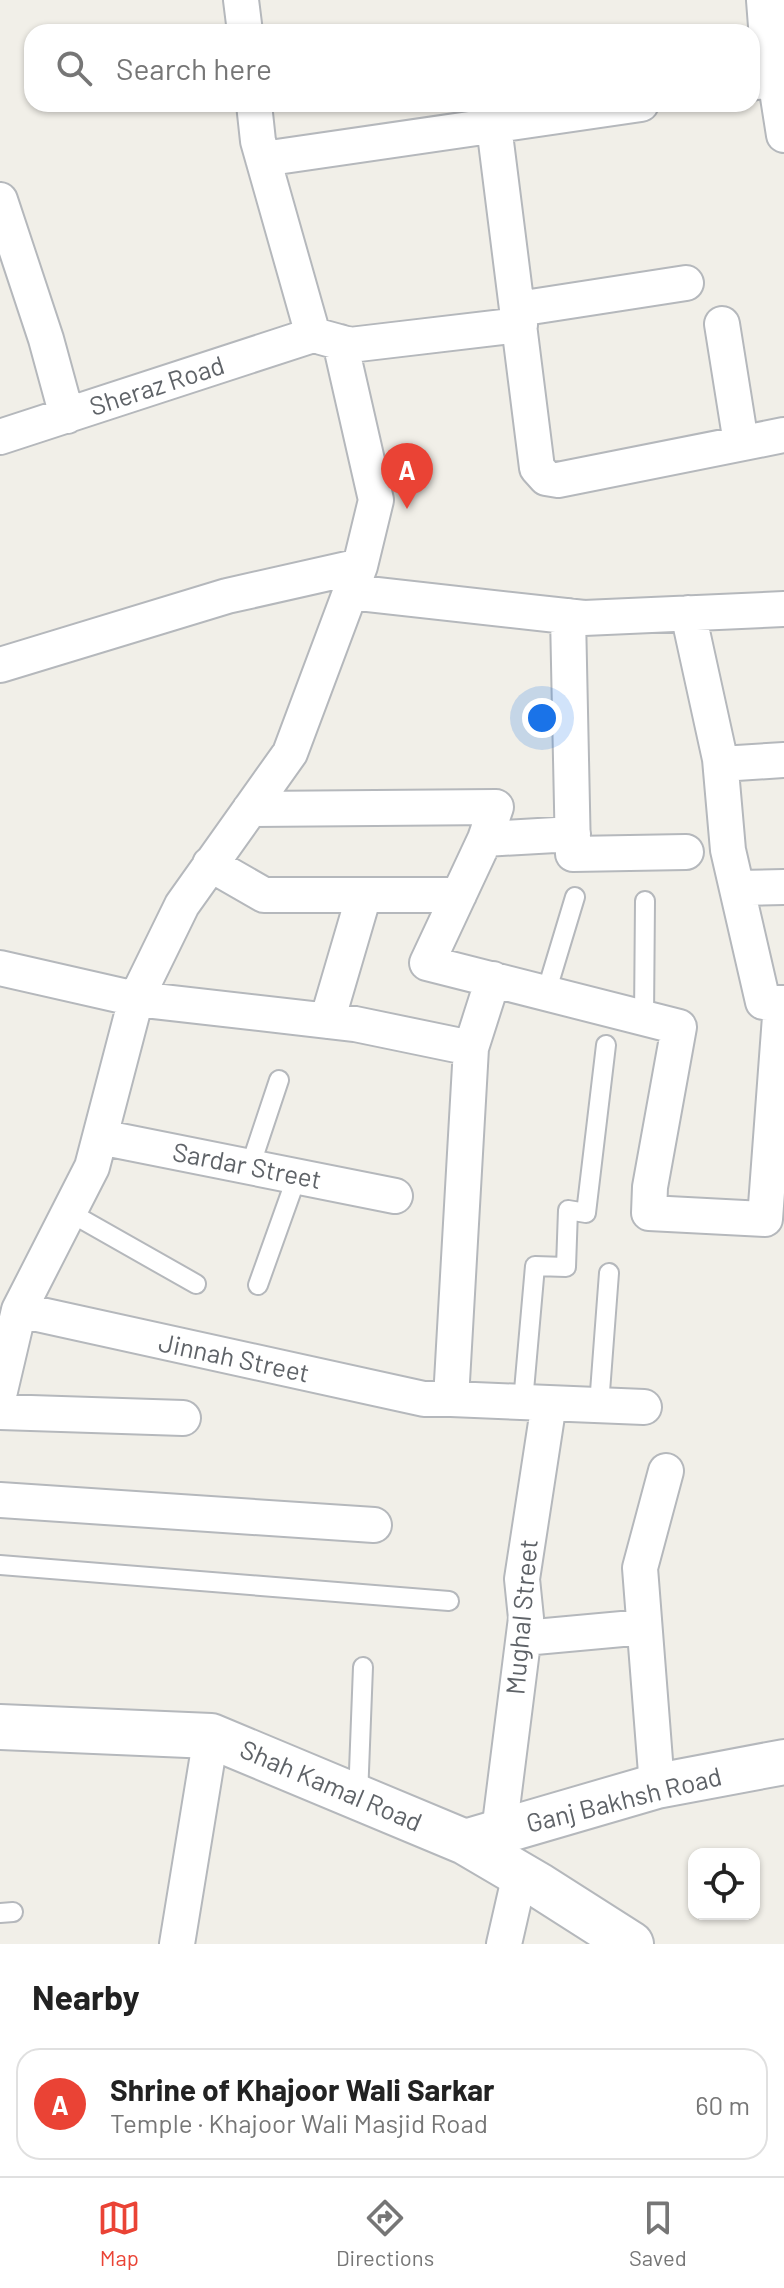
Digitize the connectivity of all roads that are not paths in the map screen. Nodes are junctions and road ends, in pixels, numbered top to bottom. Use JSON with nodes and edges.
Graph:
{"nodes":[{"id":1,"x":241,"y":0,"type":"edge"},
{"id":2,"x":769,"y":0,"type":"edge"},
{"id":3,"x":244,"y":24,"type":"edge"},
{"id":4,"x":770,"y":79,"type":"edge"},
{"id":5,"x":255,"y":112,"type":"edge"},
{"id":6,"x":588,"y":112,"type":"edge"},
{"id":7,"x":494,"y":126,"type":"junction"},
{"id":8,"x":784,"y":135,"type":"edge"},
{"id":9,"x":263,"y":159,"type":"junction"},
{"id":10,"x":0,"y":200,"type":"edge"},
{"id":11,"x":686,"y":283,"type":"dead end"},
{"id":12,"x":519,"y":317,"type":"junction"},
{"id":13,"x":722,"y":324,"type":"dead end"},
{"id":14,"x":326,"y":338,"type":"junction"},
{"id":15,"x":67,"y":416,"type":"junction"},
{"id":16,"x":784,"y":435,"type":"edge"},
{"id":17,"x":0,"y":437,"type":"edge"},
{"id":18,"x":741,"y":443,"type":"junction"},
{"id":19,"x":355,"y":579,"type":"junction"},
{"id":20,"x":784,"y":609,"type":"edge"},
{"id":21,"x":688,"y":613,"type":"junction"},
{"id":22,"x":568,"y":616,"type":"junction"},
{"id":23,"x":0,"y":665,"type":"edge"},
{"id":24,"x":784,"y":760,"type":"edge"},
{"id":25,"x":721,"y":764,"type":"junction"},
{"id":26,"x":250,"y":809,"type":"junction"},
{"id":27,"x":573,"y":834,"type":"junction"},
{"id":28,"x":485,"y":839,"type":"junction"},
{"id":29,"x":686,"y":852,"type":"dead end"},
{"id":30,"x":210,"y":864,"type":"junction"},
{"id":31,"x":784,"y":887,"type":"edge"},
{"id":32,"x":737,"y":888,"type":"junction"},
{"id":33,"x":364,"y":895,"type":"junction"},
{"id":34,"x":459,"y":895,"type":"junction"},
{"id":35,"x":575,"y":897,"type":"dead end"},
{"id":36,"x":645,"y":901,"type":"dead end"},
{"id":37,"x":0,"y":968,"type":"edge"},
{"id":38,"x":493,"y":979,"type":"junction"},
{"id":39,"x":546,"y":993,"type":"junction"},
{"id":40,"x":136,"y":999,"type":"junction"},
{"id":41,"x":783,"y":1003,"type":"edge"},
{"id":42,"x":644,"y":1018,"type":"junction"},
{"id":43,"x":327,"y":1021,"type":"junction"},
{"id":44,"x":606,"y":1045,"type":"dead end"},
{"id":45,"x":471,"y":1048,"type":"junction"},
{"id":46,"x":279,"y":1080,"type":"dead end"},
{"id":47,"x":100,"y":1137,"type":"junction"},
{"id":48,"x":250,"y":1167,"type":"junction"},
{"id":49,"x":297,"y":1176,"type":"junction"},
{"id":50,"x":395,"y":1196,"type":"dead end"},
{"id":51,"x":69,"y":1212,"type":"junction"},
{"id":52,"x":609,"y":1273,"type":"dead end"},
{"id":53,"x":196,"y":1284,"type":"dead end"},
{"id":54,"x":258,"y":1285,"type":"dead end"},
{"id":55,"x":19,"y":1310,"type":"junction"},
{"id":56,"x":0,"y":1391,"type":"edge"},
{"id":57,"x":451,"y":1399,"type":"junction"},
{"id":58,"x":536,"y":1403,"type":"junction"},
{"id":59,"x":599,"y":1405,"type":"junction"},
{"id":60,"x":644,"y":1407,"type":"dead end"},
{"id":61,"x":0,"y":1412,"type":"edge"},
{"id":62,"x":183,"y":1418,"type":"dead end"},
{"id":63,"x":666,"y":1471,"type":"dead end"},
{"id":64,"x":0,"y":1500,"type":"edge"},
{"id":65,"x":374,"y":1525,"type":"dead end"},
{"id":66,"x":0,"y":1565,"type":"edge"},
{"id":67,"x":449,"y":1601,"type":"dead end"},
{"id":68,"x":644,"y":1627,"type":"junction"},
{"id":69,"x":524,"y":1638,"type":"junction"},
{"id":70,"x":363,"y":1667,"type":"dead end"},
{"id":71,"x":0,"y":1727,"type":"edge"},
{"id":72,"x":211,"y":1736,"type":"junction"},
{"id":73,"x":784,"y":1762,"type":"edge"},
{"id":74,"x":657,"y":1786,"type":"junction"},
{"id":75,"x":358,"y":1797,"type":"junction"},
{"id":76,"x":482,"y":1837,"type":"junction"},
{"id":77,"x":520,"y":1874,"type":"junction"},
{"id":78,"x":177,"y":1944,"type":"edge"},
{"id":79,"x":504,"y":1944,"type":"edge"},
{"id":80,"x":631,"y":1944,"type":"edge"}],
"edges":[{"from":1,"to":3,"type":"street"},
{"from":2,"to":4,"type":"street"},
{"from":4,"to":8,"type":"street"},
{"from":5,"to":9,"type":"street"},
{"from":6,"to":7,"type":"street"},
{"from":7,"to":9,"type":"street"},
{"from":7,"to":12,"type":"street"},
{"from":9,"to":14,"type":"street"},
{"from":10,"to":15,"type":"street"},
{"from":11,"to":12,"type":"street","name":"Sheraz Road"},
{"from":12,"to":14,"type":"street","name":"Sheraz Road"},
{"from":12,"to":18,"type":"street"},
{"from":13,"to":18,"type":"street"},
{"from":14,"to":15,"type":"street","name":"Sheraz Road"},
{"from":14,"to":19,"type":"street"},
{"from":15,"to":17,"type":"street","name":"Sheraz Road"},
{"from":16,"to":18,"type":"street"},
{"from":19,"to":22,"type":"street"},
{"from":19,"to":23,"type":"street"},
{"from":19,"to":26,"type":"street"},
{"from":20,"to":21,"type":"street"},
{"from":21,"to":22,"type":"street"},
{"from":21,"to":25,"type":"street"},
{"from":22,"to":27,"type":"street"},
{"from":24,"to":25,"type":"street"},
{"from":25,"to":32,"type":"street"},
{"from":26,"to":28,"type":"street"},
{"from":26,"to":30,"type":"street"},
{"from":27,"to":28,"type":"street"},
{"from":27,"to":29,"type":"street"},
{"from":28,"to":34,"type":"street"},
{"from":30,"to":33,"type":"street"},
{"from":30,"to":40,"type":"street"},
{"from":31,"to":32,"type":"street"},
{"from":32,"to":41,"type":"street"},
{"from":33,"to":34,"type":"street"},
{"from":33,"to":43,"type":"street"},
{"from":34,"to":38,"type":"street"},
{"from":35,"to":39,"type":"lane"},
{"from":36,"to":42,"type":"lane"},
{"from":37,"to":40,"type":"street"},
{"from":38,"to":39,"type":"street"},
{"from":38,"to":45,"type":"street"},
{"from":39,"to":42,"type":"street"},
{"from":40,"to":43,"type":"street"},
{"from":40,"to":47,"type":"street"},
{"from":41,"to":42,"type":"street"},
{"from":43,"to":45,"type":"street"},
{"from":44,"to":58,"type":"lane"},
{"from":45,"to":57,"type":"street"},
{"from":46,"to":48,"type":"lane"},
{"from":47,"to":48,"type":"street","name":"Sardar Street"},
{"from":47,"to":51,"type":"street"},
{"from":48,"to":49,"type":"street","name":"Sardar Street"},
{"from":49,"to":50,"type":"street","name":"Sardar Street"},
{"from":49,"to":54,"type":"lane"},
{"from":51,"to":53,"type":"lane"},
{"from":51,"to":55,"type":"street"},
{"from":52,"to":59,"type":"lane"},
{"from":55,"to":56,"type":"street"},
{"from":55,"to":57,"type":"street","name":"Jinnah Street"},
{"from":57,"to":58,"type":"street","name":"Jinnah Street"},
{"from":58,"to":59,"type":"street","name":"Jinnah Street"},
{"from":58,"to":69,"type":"street","name":"Mughal Street"},
{"from":59,"to":60,"type":"street","name":"Jinnah Street"},
{"from":61,"to":62,"type":"street"},
{"from":63,"to":68,"type":"street"},
{"from":64,"to":65,"type":"street"},
{"from":66,"to":67,"type":"lane"},
{"from":68,"to":69,"type":"street"},
{"from":68,"to":74,"type":"street"},
{"from":69,"to":76,"type":"street","name":"Mughal Street"},
{"from":70,"to":75,"type":"lane"},
{"from":71,"to":72,"type":"street","name":"Shah Kamal Road"},
{"from":72,"to":75,"type":"street","name":"Shah Kamal Road"},
{"from":72,"to":78,"type":"street"},
{"from":73,"to":74,"type":"street","name":"Ganj Bakhsh Road"},
{"from":74,"to":76,"type":"street","name":"Ganj Bakhsh Road"},
{"from":75,"to":76,"type":"street","name":"Shah Kamal Road"},
{"from":76,"to":77,"type":"street","name":"Shah Kamal Road"},
{"from":77,"to":79,"type":"street"},
{"from":77,"to":80,"type":"street","name":"Shah Kamal Road"}]}
